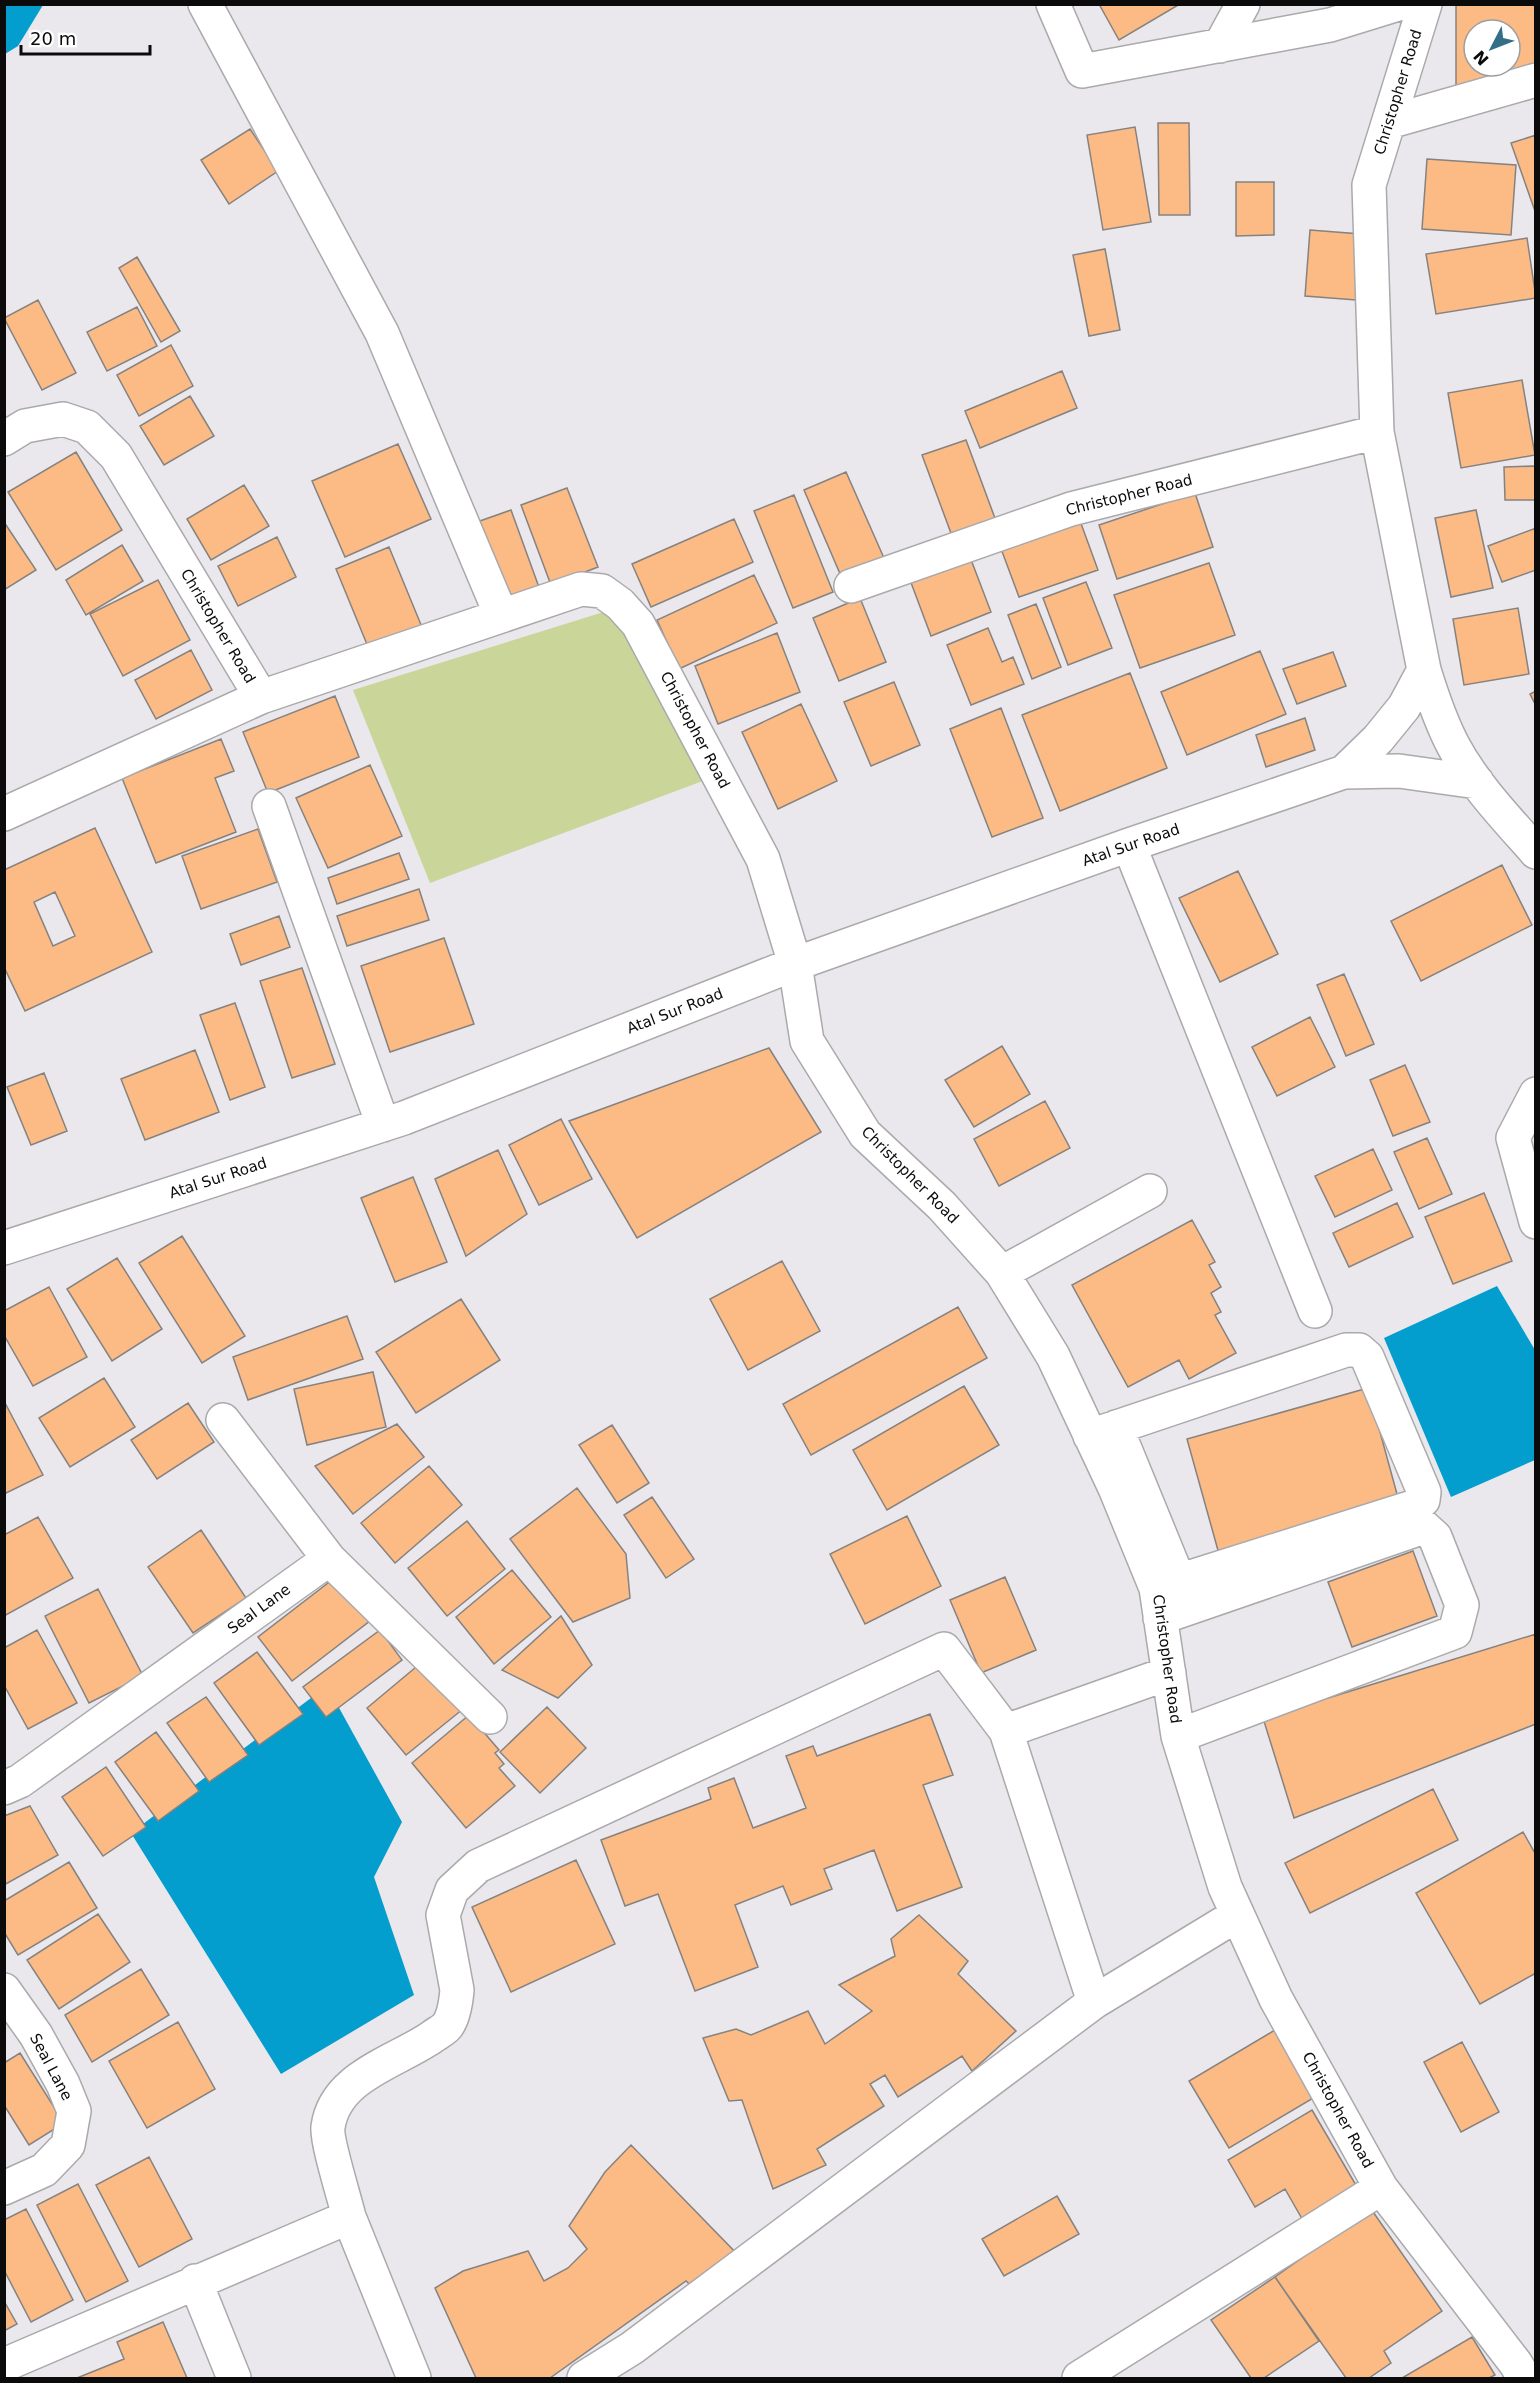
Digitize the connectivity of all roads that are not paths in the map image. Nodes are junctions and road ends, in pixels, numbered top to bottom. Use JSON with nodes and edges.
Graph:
{"nodes":[{"id":1,"x":205,"y":4,"type":"edge"},
{"id":2,"x":1053,"y":4,"type":"edge"},
{"id":3,"x":1243,"y":4,"type":"edge"},
{"id":4,"x":1398,"y":4,"type":"edge"},
{"id":5,"x":1425,"y":4,"type":"edge"},
{"id":6,"x":1220,"y":46,"type":"junction"},
{"id":7,"x":1536,"y":80,"type":"edge"},
{"id":8,"x":1389,"y":122,"type":"junction"},
{"id":9,"x":1377,"y":432,"type":"junction"},
{"id":10,"x":4,"y":439,"type":"edge"},
{"id":11,"x":851,"y":586,"type":"dead end"},
{"id":12,"x":501,"y":615,"type":"junction"},
{"id":13,"x":1424,"y":670,"type":"junction"},
{"id":14,"x":261,"y":697,"type":"junction"},
{"id":15,"x":1344,"y":772,"type":"junction"},
{"id":16,"x":1477,"y":782,"type":"junction"},
{"id":17,"x":269,"y":806,"type":"dead end"},
{"id":18,"x":4,"y":814,"type":"edge"},
{"id":19,"x":1129,"y":845,"type":"junction"},
{"id":20,"x":1536,"y":852,"type":"edge"},
{"id":21,"x":795,"y":964,"type":"junction"},
{"id":22,"x":1536,"y":1094,"type":"edge"},
{"id":23,"x":383,"y":1125,"type":"junction"},
{"id":24,"x":1150,"y":1191,"type":"dead end"},
{"id":25,"x":1536,"y":1222,"type":"edge"},
{"id":26,"x":4,"y":1248,"type":"edge"},
{"id":27,"x":1002,"y":1273,"type":"junction"},
{"id":28,"x":1315,"y":1311,"type":"dead end"},
{"id":29,"x":223,"y":1419,"type":"dead end"},
{"id":30,"x":1103,"y":1431,"type":"junction"},
{"id":31,"x":329,"y":1559,"type":"junction"},
{"id":32,"x":1165,"y":1596,"type":"junction"},
{"id":33,"x":1169,"y":1673,"type":"junction"},
{"id":34,"x":490,"y":1717,"type":"dead end"},
{"id":35,"x":1006,"y":1731,"type":"junction"},
{"id":36,"x":1178,"y":1736,"type":"junction"},
{"id":37,"x":4,"y":1788,"type":"edge"},
{"id":38,"x":1237,"y":1915,"type":"junction"},
{"id":39,"x":4,"y":1990,"type":"edge"},
{"id":40,"x":1094,"y":2002,"type":"junction"},
{"id":41,"x":4,"y":2188,"type":"edge"},
{"id":42,"x":1381,"y":2188,"type":"junction"},
{"id":43,"x":350,"y":2217,"type":"junction"},
{"id":44,"x":195,"y":2281,"type":"junction"},
{"id":45,"x":4,"y":2365,"type":"edge"},
{"id":46,"x":234,"y":2379,"type":"edge"},
{"id":47,"x":414,"y":2379,"type":"edge"},
{"id":48,"x":584,"y":2379,"type":"edge"},
{"id":49,"x":1079,"y":2379,"type":"edge"},
{"id":50,"x":1524,"y":2379,"type":"edge"}],
"edges":[{"from":1,"to":12,"type":"street"},
{"from":2,"to":6,"type":"street"},
{"from":3,"to":6,"type":"street"},
{"from":4,"to":6,"type":"street"},
{"from":5,"to":8,"type":"street","name":"Christopher Road"},
{"from":7,"to":8,"type":"street"},
{"from":8,"to":9,"type":"street","name":"Christopher Road"},
{"from":9,"to":11,"type":"street","name":"Christopher Road"},
{"from":9,"to":13,"type":"street","name":"Christopher Road"},
{"from":10,"to":14,"type":"street","name":"Christopher Road"},
{"from":12,"to":14,"type":"street","name":"Christopher Road"},
{"from":12,"to":21,"type":"street","name":"Christopher Road"},
{"from":13,"to":15,"type":"street"},
{"from":13,"to":16,"type":"street","name":"Christopher Road"},
{"from":14,"to":18,"type":"street"},
{"from":15,"to":16,"type":"street"},
{"from":15,"to":19,"type":"street","name":"Atal Sur Road"},
{"from":16,"to":20,"type":"street","name":"Christopher Road"},
{"from":17,"to":23,"type":"street"},
{"from":19,"to":21,"type":"street","name":"Atal Sur Road"},
{"from":19,"to":28,"type":"street"},
{"from":21,"to":23,"type":"street","name":"Atal Sur Road"},
{"from":21,"to":27,"type":"street","name":"Christopher Road"},
{"from":22,"to":25,"type":"street"},
{"from":23,"to":26,"type":"street","name":"Atal Sur Road"},
{"from":24,"to":27,"type":"street"},
{"from":27,"to":30,"type":"street","name":"Christopher Road"},
{"from":29,"to":31,"type":"street"},
{"from":30,"to":32,"type":"street","name":"Christopher Road"},
{"from":30,"to":32,"type":"street"},
{"from":31,"to":34,"type":"street"},
{"from":31,"to":37,"type":"street","name":"Seal Lane"},
{"from":32,"to":33,"type":"street","name":"Christopher Road"},
{"from":32,"to":36,"type":"street"},
{"from":33,"to":35,"type":"street"},
{"from":33,"to":36,"type":"street","name":"Christopher Road"},
{"from":35,"to":40,"type":"street"},
{"from":35,"to":43,"type":"street"},
{"from":36,"to":38,"type":"street","name":"Christopher Road"},
{"from":38,"to":40,"type":"street"},
{"from":38,"to":42,"type":"street","name":"Christopher Road"},
{"from":39,"to":41,"type":"street","name":"Seal Lane"},
{"from":40,"to":48,"type":"street"},
{"from":42,"to":49,"type":"street"},
{"from":42,"to":50,"type":"street","name":"Christopher Road"},
{"from":43,"to":44,"type":"street"},
{"from":43,"to":47,"type":"street"},
{"from":44,"to":45,"type":"street"},
{"from":44,"to":46,"type":"street"}]}
